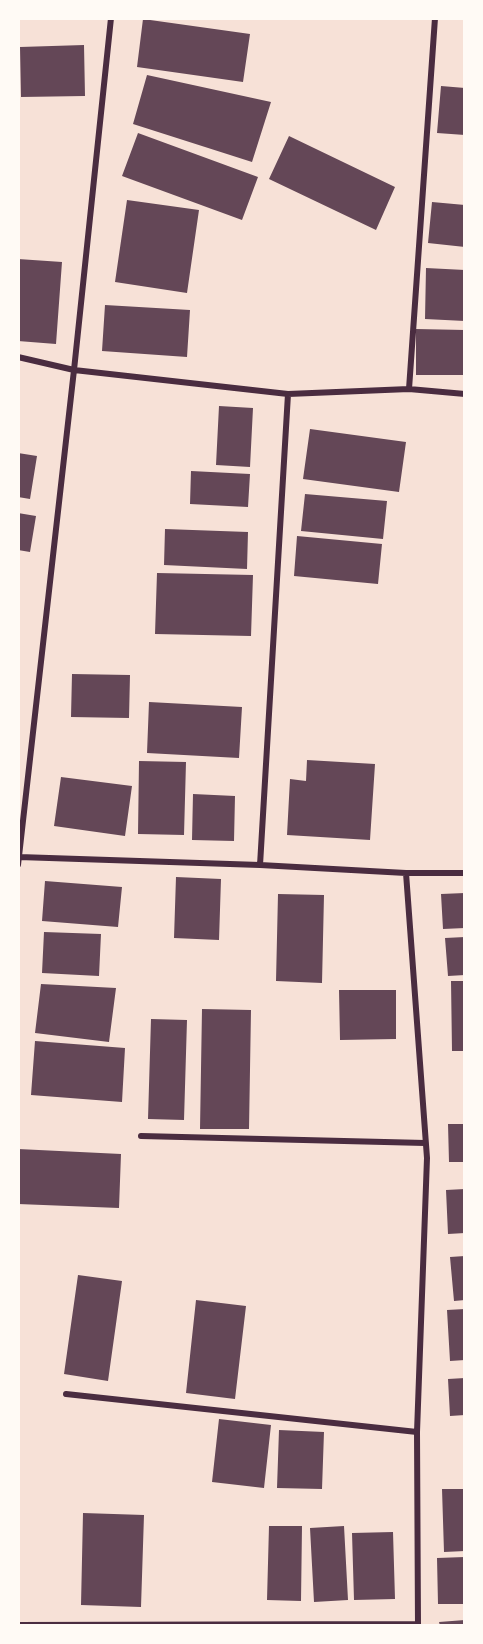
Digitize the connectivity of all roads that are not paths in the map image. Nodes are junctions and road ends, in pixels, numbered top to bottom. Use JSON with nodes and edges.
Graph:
{"nodes":[{"id":1,"x":111,"y":18,"type":"edge"},
{"id":2,"x":435,"y":18,"type":"edge"},
{"id":3,"x":18,"y":357,"type":"edge"},
{"id":4,"x":74,"y":370,"type":"junction"},
{"id":5,"x":408,"y":390,"type":"junction"},
{"id":6,"x":288,"y":394,"type":"junction"},
{"id":7,"x":465,"y":394,"type":"edge"},
{"id":8,"x":19,"y":857,"type":"edge"},
{"id":9,"x":18,"y":865,"type":"edge"},
{"id":10,"x":260,"y":865,"type":"junction"},
{"id":11,"x":406,"y":873,"type":"junction"},
{"id":12,"x":465,"y":873,"type":"edge"},
{"id":13,"x":141,"y":1136,"type":"dead end"},
{"id":14,"x":425,"y":1143,"type":"junction"},
{"id":15,"x":66,"y":1394,"type":"dead end"},
{"id":16,"x":417,"y":1432,"type":"junction"},
{"id":17,"x":18,"y":1625,"type":"edge"},
{"id":18,"x":418,"y":1625,"type":"edge"}],
"edges":[{"from":1,"to":4,"type":"street"},
{"from":2,"to":5,"type":"street"},
{"from":3,"to":4,"type":"street"},
{"from":4,"to":6,"type":"street"},
{"from":4,"to":8,"type":"street"},
{"from":5,"to":6,"type":"street"},
{"from":5,"to":7,"type":"street"},
{"from":6,"to":10,"type":"street"},
{"from":8,"to":9,"type":"street"},
{"from":8,"to":10,"type":"street"},
{"from":10,"to":11,"type":"street"},
{"from":11,"to":12,"type":"street"},
{"from":11,"to":14,"type":"street"},
{"from":13,"to":14,"type":"street"},
{"from":14,"to":16,"type":"street"},
{"from":15,"to":16,"type":"street"},
{"from":16,"to":18,"type":"street"},
{"from":17,"to":18,"type":"street"}]}
